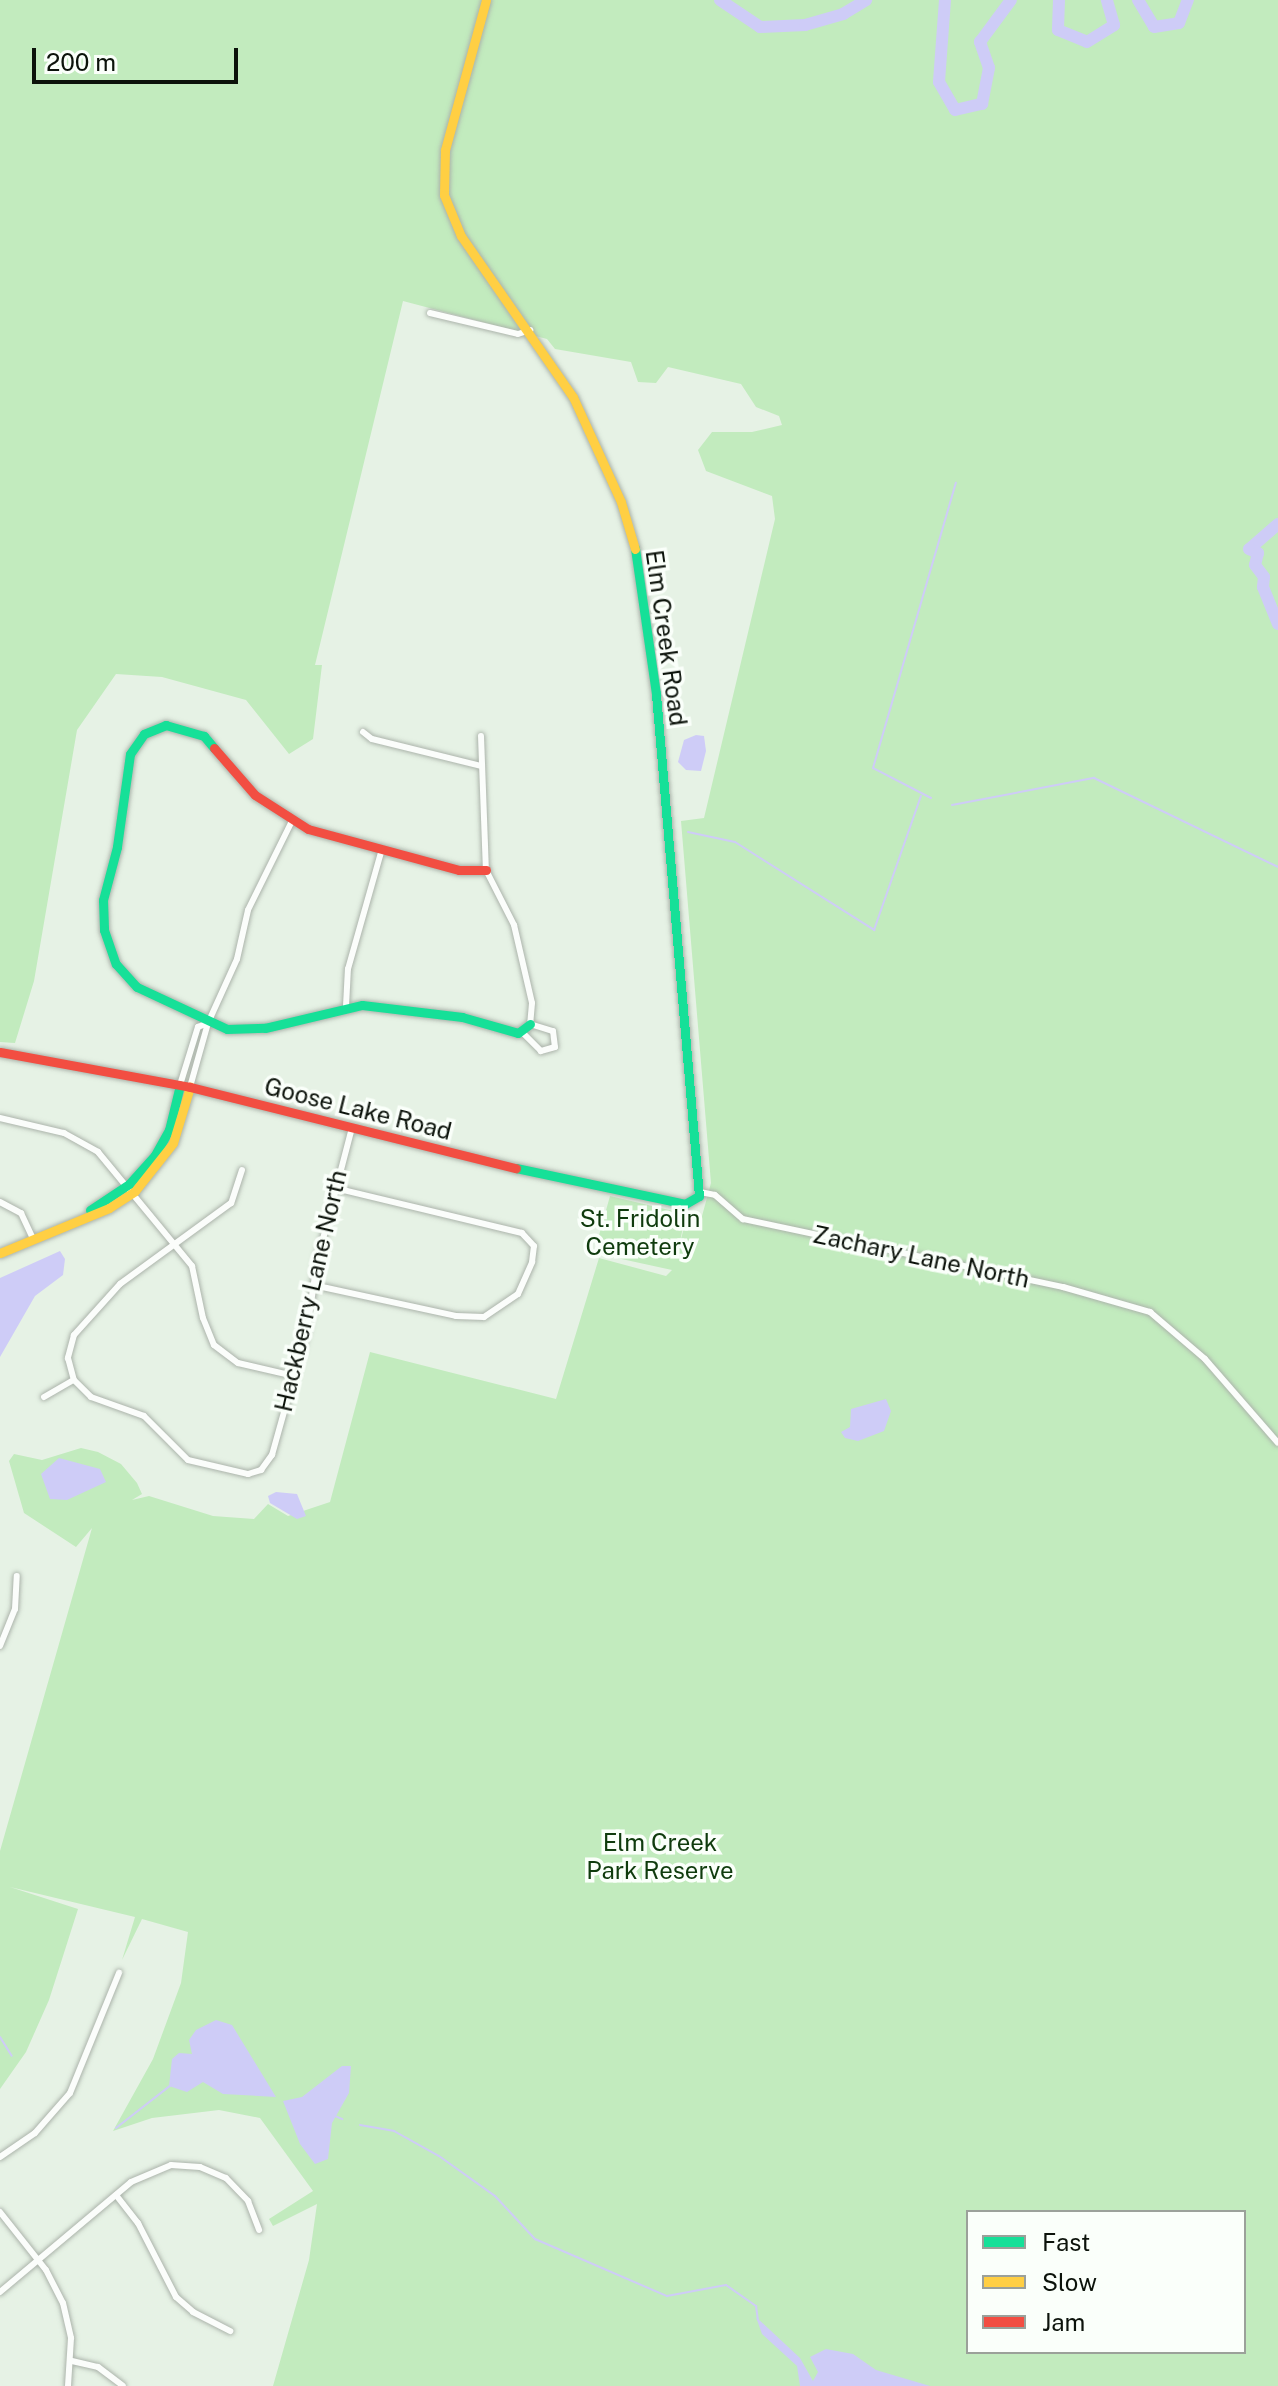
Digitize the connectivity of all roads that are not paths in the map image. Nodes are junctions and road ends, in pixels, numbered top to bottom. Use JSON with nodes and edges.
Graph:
{"nodes":[{"id":1,"x":486,"y":0,"type":"edge"},
{"id":2,"x":430,"y":313,"type":"dead end"},
{"id":3,"x":530,"y":330,"type":"junction"},
{"id":4,"x":363,"y":732,"type":"dead end"},
{"id":5,"x":481,"y":736,"type":"dead end"},
{"id":6,"x":481,"y":766,"type":"junction"},
{"id":7,"x":292,"y":821,"type":"junction"},
{"id":8,"x":382,"y":849,"type":"junction"},
{"id":9,"x":486,"y":870,"type":"junction"},
{"id":10,"x":346,"y":1006,"type":"junction"},
{"id":11,"x":208,"y":1023,"type":"junction"},
{"id":12,"x":530,"y":1024,"type":"junction"},
{"id":13,"x":523,"y":1033,"type":"junction"},
{"id":14,"x":0,"y":1052,"type":"edge"},
{"id":15,"x":185,"y":1086,"type":"junction"},
{"id":16,"x":0,"y":1118,"type":"edge"},
{"id":17,"x":352,"y":1128,"type":"junction"},
{"id":18,"x":242,"y":1170,"type":"dead end"},
{"id":19,"x":132,"y":1187,"type":"junction"},
{"id":20,"x":334,"y":1188,"type":"junction"},
{"id":21,"x":700,"y":1192,"type":"junction"},
{"id":22,"x":0,"y":1202,"type":"edge"},
{"id":23,"x":32,"y":1237,"type":"junction"},
{"id":24,"x":174,"y":1241,"type":"junction"},
{"id":25,"x":0,"y":1253,"type":"edge"},
{"id":26,"x":313,"y":1285,"type":"junction"},
{"id":27,"x":294,"y":1376,"type":"junction"},
{"id":28,"x":74,"y":1380,"type":"junction"},
{"id":29,"x":44,"y":1397,"type":"dead end"},
{"id":30,"x":1278,"y":1443,"type":"edge"},
{"id":31,"x":17,"y":1576,"type":"dead end"},
{"id":32,"x":0,"y":1646,"type":"edge"},
{"id":33,"x":119,"y":1973,"type":"dead end"},
{"id":34,"x":0,"y":2157,"type":"edge"},
{"id":35,"x":116,"y":2195,"type":"junction"},
{"id":36,"x":0,"y":2212,"type":"edge"},
{"id":37,"x":259,"y":2230,"type":"dead end"},
{"id":38,"x":38,"y":2260,"type":"junction"},
{"id":39,"x":0,"y":2292,"type":"edge"},
{"id":40,"x":230,"y":2331,"type":"dead end"},
{"id":41,"x":72,"y":2361,"type":"junction"},
{"id":42,"x":68,"y":2386,"type":"edge"},
{"id":43,"x":123,"y":2386,"type":"edge"}],
"edges":[{"from":1,"to":3,"type":"street","name":"Elm Creek Road"},
{"from":2,"to":3,"type":"street"},
{"from":3,"to":21,"type":"street","name":"Elm Creek Road"},
{"from":4,"to":6,"type":"street"},
{"from":5,"to":6,"type":"street"},
{"from":6,"to":9,"type":"street"},
{"from":7,"to":8,"type":"street"},
{"from":7,"to":11,"type":"street"},
{"from":7,"to":11,"type":"street"},
{"from":8,"to":9,"type":"street"},
{"from":8,"to":10,"type":"street"},
{"from":9,"to":12,"type":"street"},
{"from":10,"to":11,"type":"street"},
{"from":10,"to":13,"type":"street"},
{"from":11,"to":15,"type":"street"},
{"from":11,"to":15,"type":"street"},
{"from":12,"to":13,"type":"street"},
{"from":12,"to":13,"type":"street"},
{"from":14,"to":15,"type":"street","name":"Goose Lake Road"},
{"from":15,"to":17,"type":"street","name":"Goose Lake Road"},
{"from":15,"to":19,"type":"street"},
{"from":16,"to":19,"type":"street"},
{"from":17,"to":20,"type":"street","name":"Hackberry Lane North"},
{"from":17,"to":21,"type":"street","name":"Goose Lake Road"},
{"from":18,"to":24,"type":"street"},
{"from":19,"to":23,"type":"street"},
{"from":19,"to":24,"type":"street"},
{"from":20,"to":26,"type":"street","name":"Hackberry Lane North"},
{"from":20,"to":26,"type":"street"},
{"from":21,"to":30,"type":"street","name":"Zachary Lane North"},
{"from":22,"to":23,"type":"street"},
{"from":23,"to":25,"type":"street"},
{"from":24,"to":27,"type":"street"},
{"from":24,"to":28,"type":"street"},
{"from":26,"to":27,"type":"street","name":"Hackberry Lane North"},
{"from":27,"to":28,"type":"street","name":"Hackberry Lane North"},
{"from":28,"to":29,"type":"street"},
{"from":31,"to":32,"type":"street"},
{"from":33,"to":34,"type":"street"},
{"from":35,"to":37,"type":"street"},
{"from":35,"to":38,"type":"street"},
{"from":35,"to":40,"type":"street"},
{"from":36,"to":38,"type":"street"},
{"from":38,"to":39,"type":"street"},
{"from":38,"to":41,"type":"street"},
{"from":41,"to":42,"type":"street"},
{"from":41,"to":43,"type":"street"}]}
